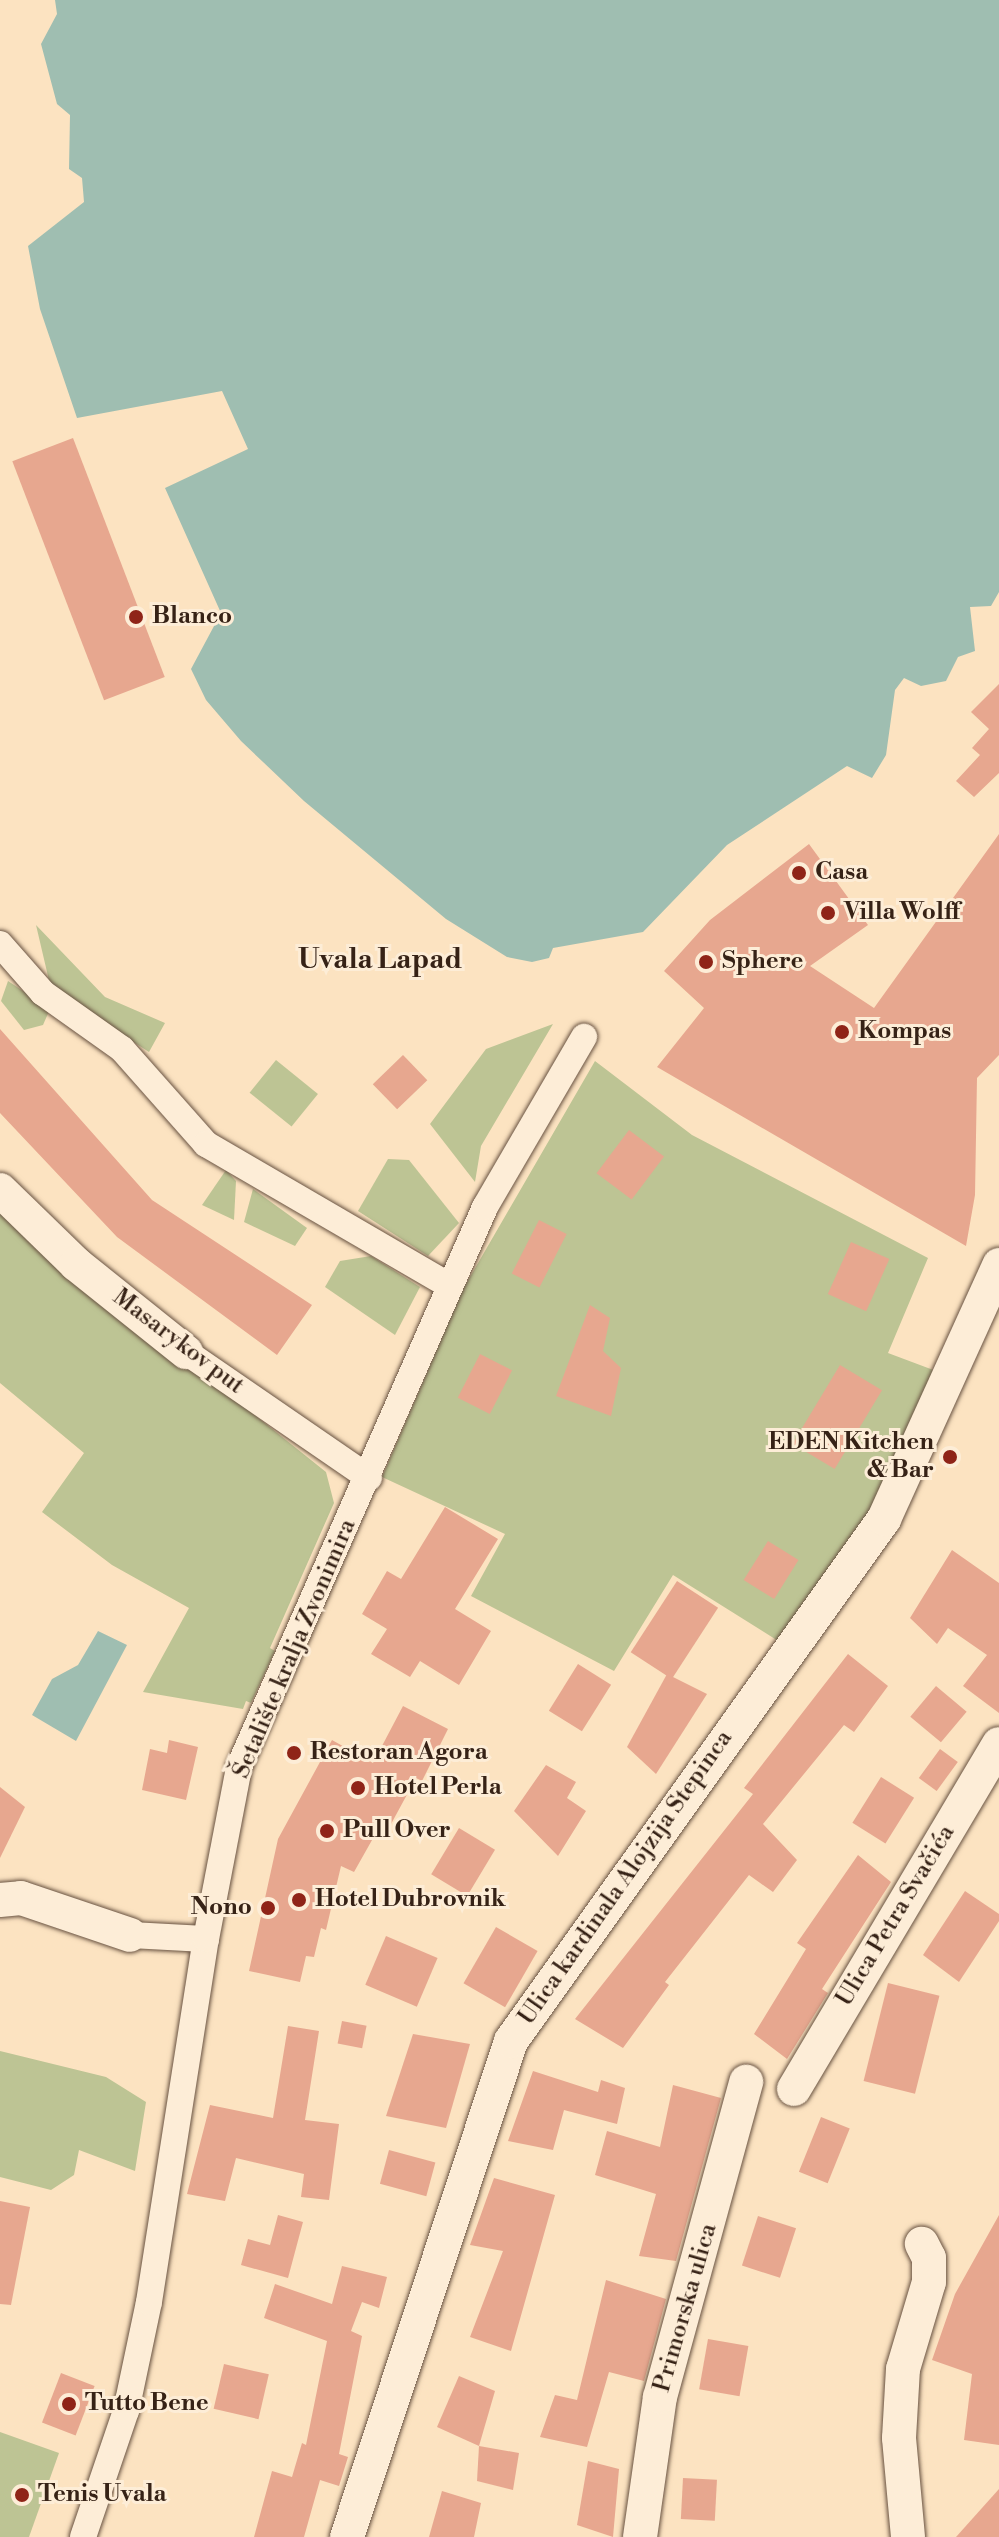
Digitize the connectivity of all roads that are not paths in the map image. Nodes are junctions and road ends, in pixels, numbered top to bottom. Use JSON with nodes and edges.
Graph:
{"nodes":[{"id":1,"x":0,"y":944,"type":"edge"},
{"id":2,"x":584,"y":1037,"type":"dead end"},
{"id":3,"x":1,"y":1193,"type":"edge"},
{"id":4,"x":999,"y":1265,"type":"edge"},
{"id":5,"x":448,"y":1285,"type":"junction"},
{"id":6,"x":186,"y":1352,"type":"joint"},
{"id":7,"x":369,"y":1478,"type":"junction"},
{"id":8,"x":999,"y":1744,"type":"edge"},
{"id":9,"x":0,"y":1900,"type":"edge"},
{"id":10,"x":130,"y":1935,"type":"joint"},
{"id":11,"x":206,"y":1939,"type":"junction"},
{"id":12,"x":746,"y":2082,"type":"dead end"},
{"id":13,"x":794,"y":2089,"type":"dead end"},
{"id":14,"x":922,"y":2244,"type":"dead end"},
{"id":15,"x":83,"y":2537,"type":"edge"},
{"id":16,"x":347,"y":2537,"type":"edge"},
{"id":17,"x":640,"y":2537,"type":"edge"},
{"id":18,"x":908,"y":2537,"type":"edge"}],
"edges":[{"from":1,"to":5,"type":"street"},
{"from":2,"to":5,"type":"street","name":"Šetalište kralja Zvonimira"},
{"from":3,"to":6,"type":"street","name":"Masarykov put"},
{"from":4,"to":16,"type":"street","name":"Ulica kardinala Alojzija Stepinca"},
{"from":5,"to":7,"type":"street","name":"Šetalište kralja Zvonimira"},
{"from":6,"to":7,"type":"street","name":"Masarykov put"},
{"from":7,"to":11,"type":"street","name":"Šetalište kralja Zvonimira"},
{"from":8,"to":13,"type":"street","name":"Ulica Petra Svačića"},
{"from":9,"to":10,"type":"street"},
{"from":10,"to":11,"type":"street"},
{"from":11,"to":15,"type":"street","name":"Šetalište kralja Zvonimira"},
{"from":12,"to":17,"type":"street","name":"Primorska ulica"},
{"from":14,"to":18,"type":"street"}]}
